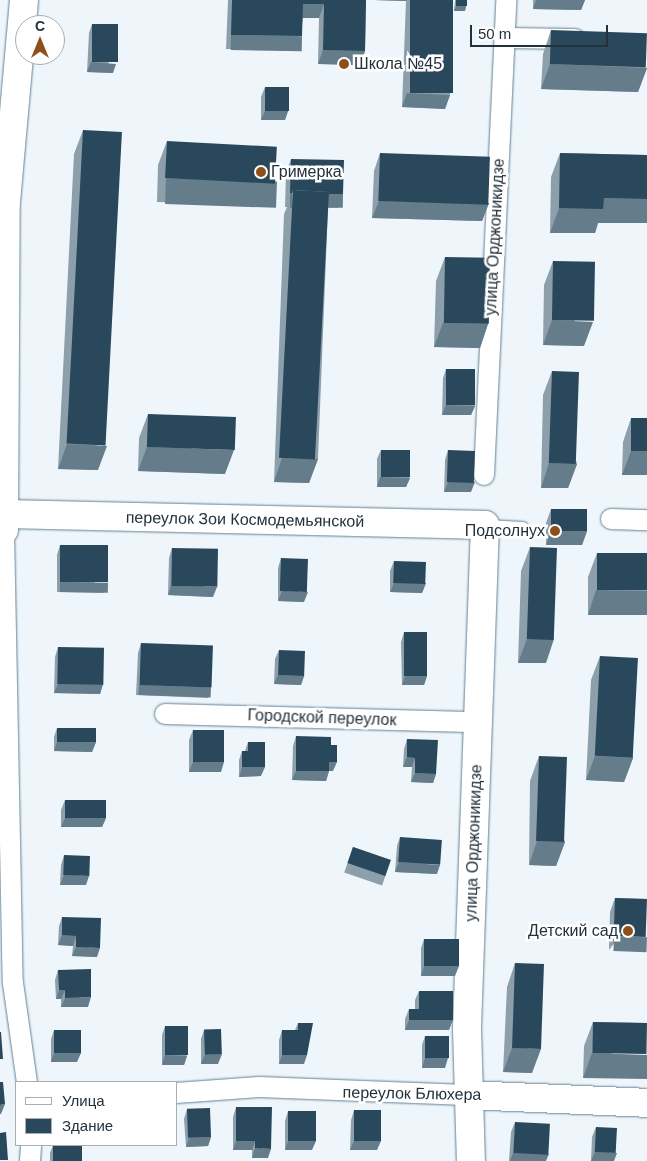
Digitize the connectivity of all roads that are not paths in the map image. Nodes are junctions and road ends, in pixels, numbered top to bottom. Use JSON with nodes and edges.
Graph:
{"nodes":[{"id":1,"x":24,"y":0,"type":"edge"},
{"id":2,"x":506,"y":0,"type":"edge"},
{"id":3,"x":504,"y":38,"type":"junction"},
{"id":4,"x":599,"y":40,"type":"edge"},
{"id":5,"x":484,"y":475,"type":"dead end"},
{"id":6,"x":611,"y":519,"type":"dead end"},
{"id":7,"x":647,"y":520,"type":"edge"},
{"id":8,"x":3,"y":524,"type":"edge"},
{"id":9,"x":485,"y":525,"type":"junction"},
{"id":10,"x":523,"y":527,"type":"dead end"},
{"id":11,"x":165,"y":714,"type":"dead end"},
{"id":12,"x":478,"y":722,"type":"junction"},
{"id":13,"x":27,"y":1081,"type":"edge"},
{"id":14,"x":178,"y":1093,"type":"edge"},
{"id":15,"x":468,"y":1095,"type":"junction"},
{"id":16,"x":647,"y":1103,"type":"edge"},
{"id":17,"x":30,"y":1146,"type":"edge"},
{"id":18,"x":30,"y":1161,"type":"edge"},
{"id":19,"x":471,"y":1161,"type":"edge"}],
"edges":[{"from":1,"to":8,"type":"street"},
{"from":2,"to":3,"type":"street","name":"улица Орджоникидзе"},
{"from":3,"to":4,"type":"street"},
{"from":3,"to":5,"type":"street","name":"улица Орджоникидзе"},
{"from":6,"to":7,"type":"street"},
{"from":8,"to":9,"type":"street","name":"переулок Зои Космодемьянской"},
{"from":8,"to":13,"type":"street"},
{"from":9,"to":10,"type":"lane"},
{"from":9,"to":12,"type":"street","name":"улица Орджоникидзе"},
{"from":11,"to":12,"type":"street","name":"Городской переулок"},
{"from":12,"to":15,"type":"street","name":"улица Орджоникидзе"},
{"from":14,"to":15,"type":"street","name":"переулок Блюхера"},
{"from":15,"to":16,"type":"street","name":"переулок Блюхера"},
{"from":15,"to":19,"type":"street","name":"улица Орджоникидзе"},
{"from":17,"to":18,"type":"street"}]}
